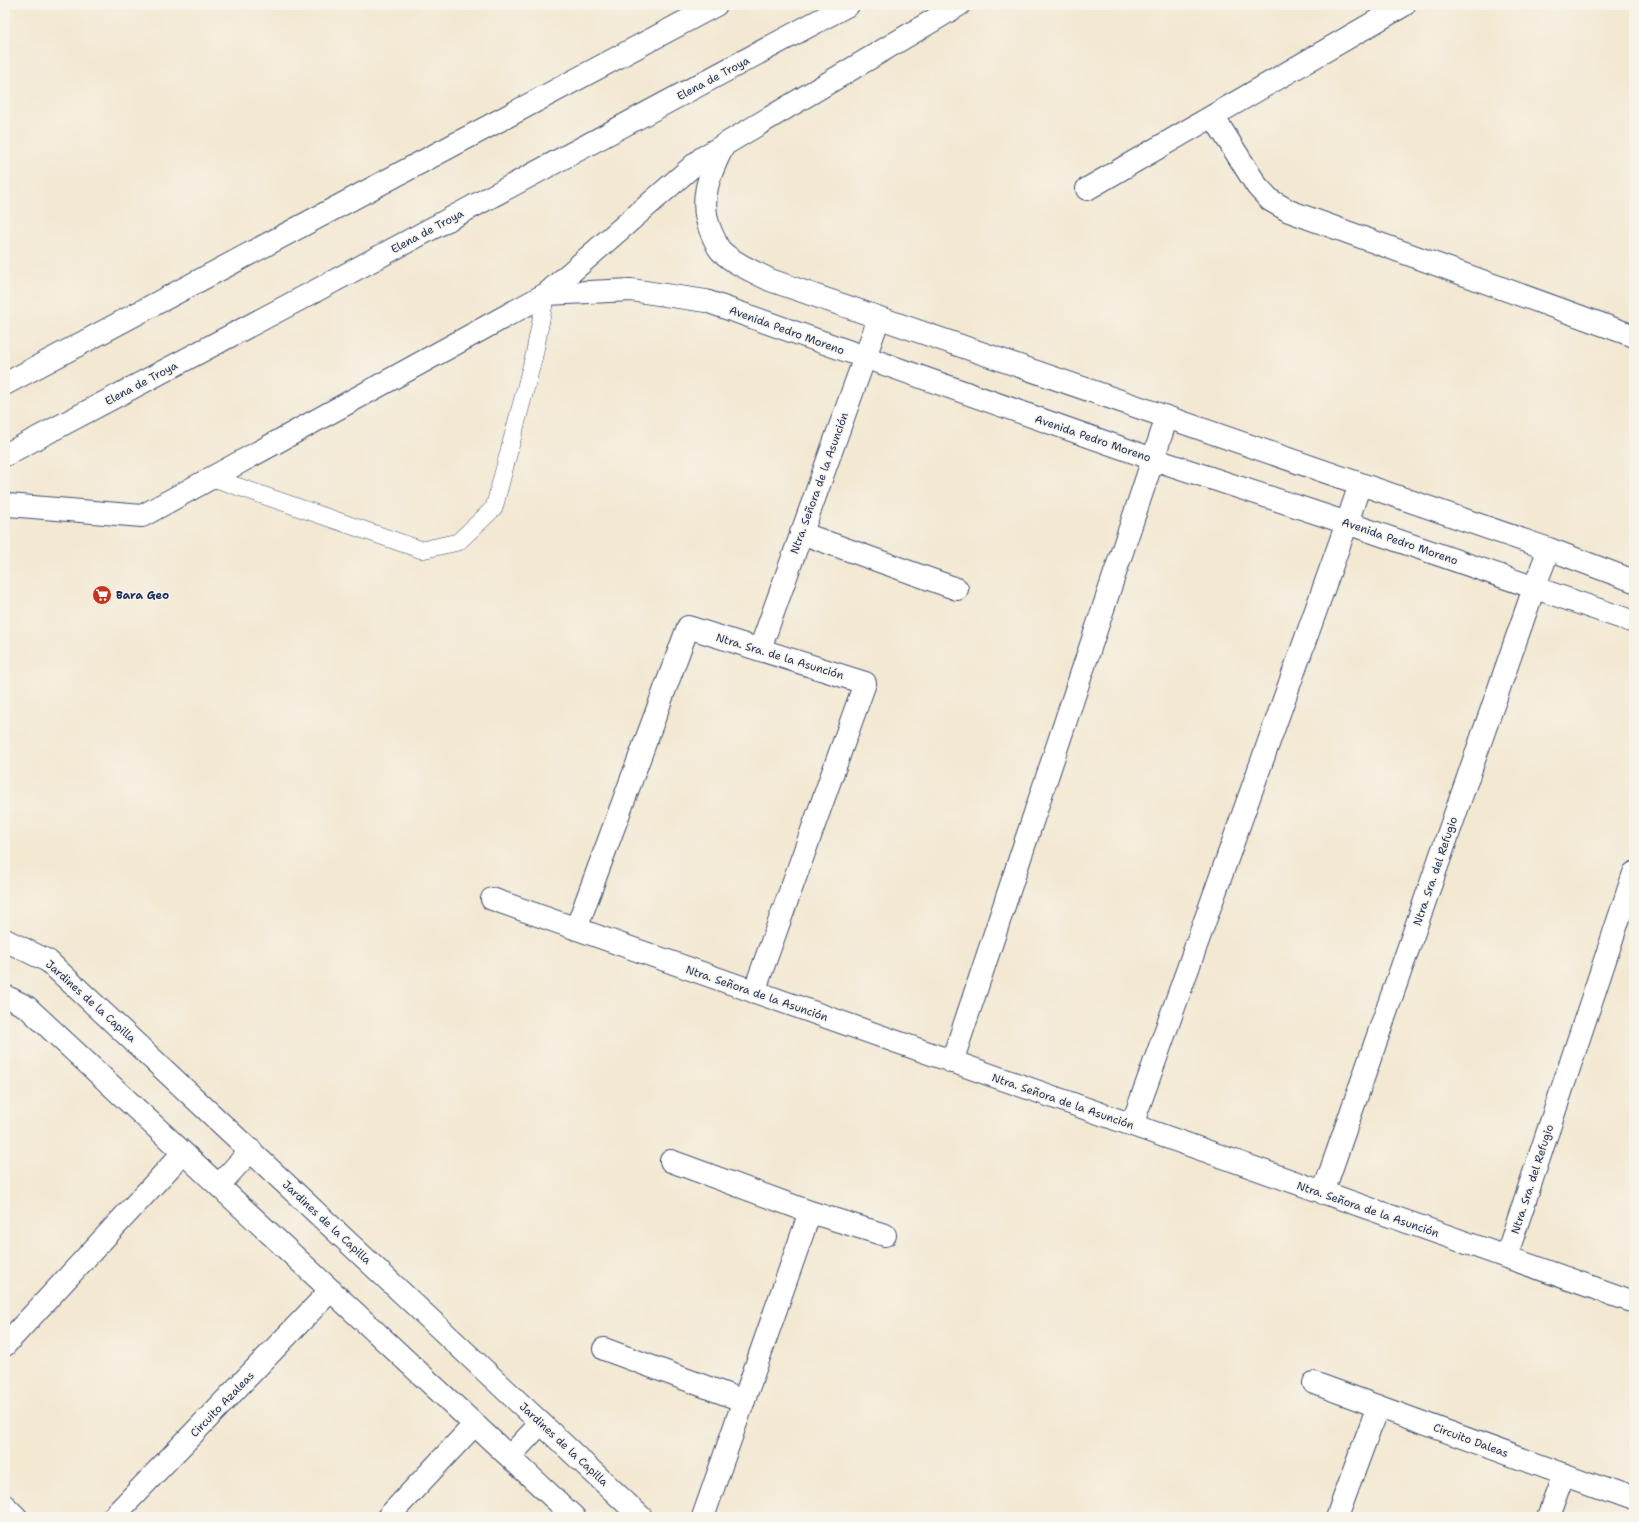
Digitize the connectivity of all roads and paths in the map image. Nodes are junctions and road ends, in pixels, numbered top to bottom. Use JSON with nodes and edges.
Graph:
{"nodes":[{"id":1,"x":716,"y":5,"type":"edge"},
{"id":2,"x":848,"y":5,"type":"edge"},
{"id":3,"x":960,"y":5,"type":"edge"},
{"id":4,"x":1404,"y":5,"type":"edge"},
{"id":5,"x":1213,"y":116,"type":"junction"},
{"id":6,"x":724,"y":145,"type":"junction"},
{"id":7,"x":1087,"y":189,"type":"dead end"},
{"id":8,"x":546,"y":294,"type":"junction"},
{"id":9,"x":879,"y":318,"type":"junction"},
{"id":10,"x":1634,"y":336,"type":"edge"},
{"id":11,"x":864,"y":357,"type":"junction"},
{"id":12,"x":5,"y":384,"type":"edge"},
{"id":13,"x":1167,"y":418,"type":"junction"},
{"id":14,"x":5,"y":455,"type":"edge"},
{"id":15,"x":1153,"y":459,"type":"junction"},
{"id":16,"x":213,"y":478,"type":"junction"},
{"id":17,"x":1360,"y":484,"type":"junction"},
{"id":18,"x":5,"y":506,"type":"edge"},
{"id":19,"x":1347,"y":523,"type":"junction"},
{"id":20,"x":801,"y":533,"type":"junction"},
{"id":21,"x":1549,"y":549,"type":"junction"},
{"id":22,"x":1634,"y":581,"type":"edge"},
{"id":23,"x":1534,"y":588,"type":"junction"},
{"id":24,"x":957,"y":589,"type":"dead end"},
{"id":25,"x":1634,"y":622,"type":"edge"},
{"id":26,"x":760,"y":649,"type":"junction"},
{"id":27,"x":1634,"y":873,"type":"edge"},
{"id":28,"x":492,"y":899,"type":"dead end"},
{"id":29,"x":576,"y":929,"type":"junction"},
{"id":30,"x":5,"y":940,"type":"edge"},
{"id":31,"x":754,"y":992,"type":"junction"},
{"id":32,"x":5,"y":996,"type":"edge"},
{"id":33,"x":952,"y":1062,"type":"junction"},
{"id":34,"x":1132,"y":1125,"type":"junction"},
{"id":35,"x":250,"y":1150,"type":"junction"},
{"id":36,"x":183,"y":1154,"type":"junction"},
{"id":37,"x":671,"y":1161,"type":"dead end"},
{"id":38,"x":219,"y":1185,"type":"junction"},
{"id":39,"x":1323,"y":1193,"type":"junction"},
{"id":40,"x":810,"y":1212,"type":"junction"},
{"id":41,"x":884,"y":1235,"type":"dead end"},
{"id":42,"x":1506,"y":1257,"type":"junction"},
{"id":43,"x":331,"y":1290,"type":"junction"},
{"id":44,"x":1634,"y":1302,"type":"edge"},
{"id":45,"x":5,"y":1345,"type":"edge"},
{"id":46,"x":604,"y":1349,"type":"dead end"},
{"id":47,"x":1314,"y":1383,"type":"dead end"},
{"id":48,"x":744,"y":1402,"type":"junction"},
{"id":49,"x":1378,"y":1406,"type":"junction"},
{"id":50,"x":541,"y":1423,"type":"junction"},
{"id":51,"x":475,"y":1424,"type":"junction"},
{"id":52,"x":510,"y":1456,"type":"junction"},
{"id":53,"x":1564,"y":1474,"type":"junction"},
{"id":54,"x":1631,"y":1499,"type":"edge"},
{"id":55,"x":5,"y":1506,"type":"edge"},
{"id":56,"x":16,"y":1517,"type":"edge"},
{"id":57,"x":113,"y":1517,"type":"edge"},
{"id":58,"x":388,"y":1517,"type":"edge"},
{"id":59,"x":574,"y":1517,"type":"edge"},
{"id":60,"x":641,"y":1517,"type":"edge"},
{"id":61,"x":703,"y":1517,"type":"edge"},
{"id":62,"x":1337,"y":1517,"type":"edge"},
{"id":63,"x":1548,"y":1517,"type":"edge"}],
"edges":[{"from":1,"to":12,"type":"street"},
{"from":2,"to":14,"type":"street","name":"Elena de Troya"},
{"from":3,"to":6,"type":"street"},
{"from":4,"to":5,"type":"street"},
{"from":5,"to":7,"type":"street"},
{"from":5,"to":10,"type":"street"},
{"from":6,"to":8,"type":"street"},
{"from":6,"to":9,"type":"street"},
{"from":8,"to":11,"type":"street","name":"Avenida Pedro Moreno"},
{"from":8,"to":16,"type":"street"},
{"from":8,"to":16,"type":"lane"},
{"from":9,"to":11,"type":"street","name":"Ntra. Señora de la Asunción"},
{"from":9,"to":13,"type":"street"},
{"from":11,"to":15,"type":"street","name":"Avenida Pedro Moreno"},
{"from":11,"to":20,"type":"street","name":"Ntra. Señora de la Asunción"},
{"from":13,"to":15,"type":"street"},
{"from":13,"to":17,"type":"street"},
{"from":15,"to":19,"type":"street","name":"Avenida Pedro Moreno"},
{"from":15,"to":33,"type":"street"},
{"from":16,"to":18,"type":"street"},
{"from":17,"to":19,"type":"street"},
{"from":17,"to":21,"type":"street"},
{"from":19,"to":23,"type":"street","name":"Avenida Pedro Moreno"},
{"from":19,"to":34,"type":"street"},
{"from":20,"to":24,"type":"street"},
{"from":20,"to":26,"type":"street","name":"Ntra. Señora de la Asunción"},
{"from":21,"to":22,"type":"street"},
{"from":21,"to":23,"type":"street","name":"Ntra. Sra. del Refugio"},
{"from":23,"to":25,"type":"street","name":"Avenida Pedro Moreno"},
{"from":23,"to":39,"type":"street","name":"Ntra. Sra. del Refugio"},
{"from":26,"to":29,"type":"street","name":"Ntra. Sra. de la Asunción"},
{"from":26,"to":31,"type":"street","name":"Ntra. Sra. de la Asunción"},
{"from":27,"to":42,"type":"street","name":"Ntra. Sra. del Refugio"},
{"from":28,"to":29,"type":"street","name":"Ntra. Señora de la Asunción"},
{"from":29,"to":31,"type":"street","name":"Ntra. Señora de la Asunción"},
{"from":30,"to":35,"type":"street","name":"Jardines de la Capilla"},
{"from":31,"to":33,"type":"street","name":"Ntra. Señora de la Asunción"},
{"from":32,"to":36,"type":"street"},
{"from":33,"to":34,"type":"street","name":"Ntra. Señora de la Asunción"},
{"from":34,"to":39,"type":"street","name":"Ntra. Señora de la Asunción"},
{"from":35,"to":38,"type":"street"},
{"from":35,"to":50,"type":"street","name":"Jardines de la Capilla"},
{"from":36,"to":38,"type":"street"},
{"from":36,"to":45,"type":"street"},
{"from":37,"to":40,"type":"street"},
{"from":38,"to":43,"type":"street"},
{"from":39,"to":42,"type":"street","name":"Ntra. Señora de la Asunción"},
{"from":40,"to":41,"type":"street"},
{"from":40,"to":48,"type":"street"},
{"from":42,"to":44,"type":"street","name":"Ntra. Señora de la Asunción"},
{"from":43,"to":51,"type":"street"},
{"from":43,"to":57,"type":"street","name":"Circuito Azaleas"},
{"from":46,"to":48,"type":"street"},
{"from":47,"to":49,"type":"street","name":"Circuito Daleas"},
{"from":48,"to":61,"type":"street"},
{"from":49,"to":53,"type":"street","name":"Circuito Daleas"},
{"from":49,"to":62,"type":"street"},
{"from":50,"to":52,"type":"street"},
{"from":50,"to":60,"type":"street","name":"Jardines de la Capilla"},
{"from":51,"to":52,"type":"street"},
{"from":51,"to":58,"type":"street"},
{"from":52,"to":59,"type":"street"},
{"from":53,"to":54,"type":"street","name":"Circuito Daleas"},
{"from":53,"to":63,"type":"street"},
{"from":55,"to":56,"type":"street"}]}
